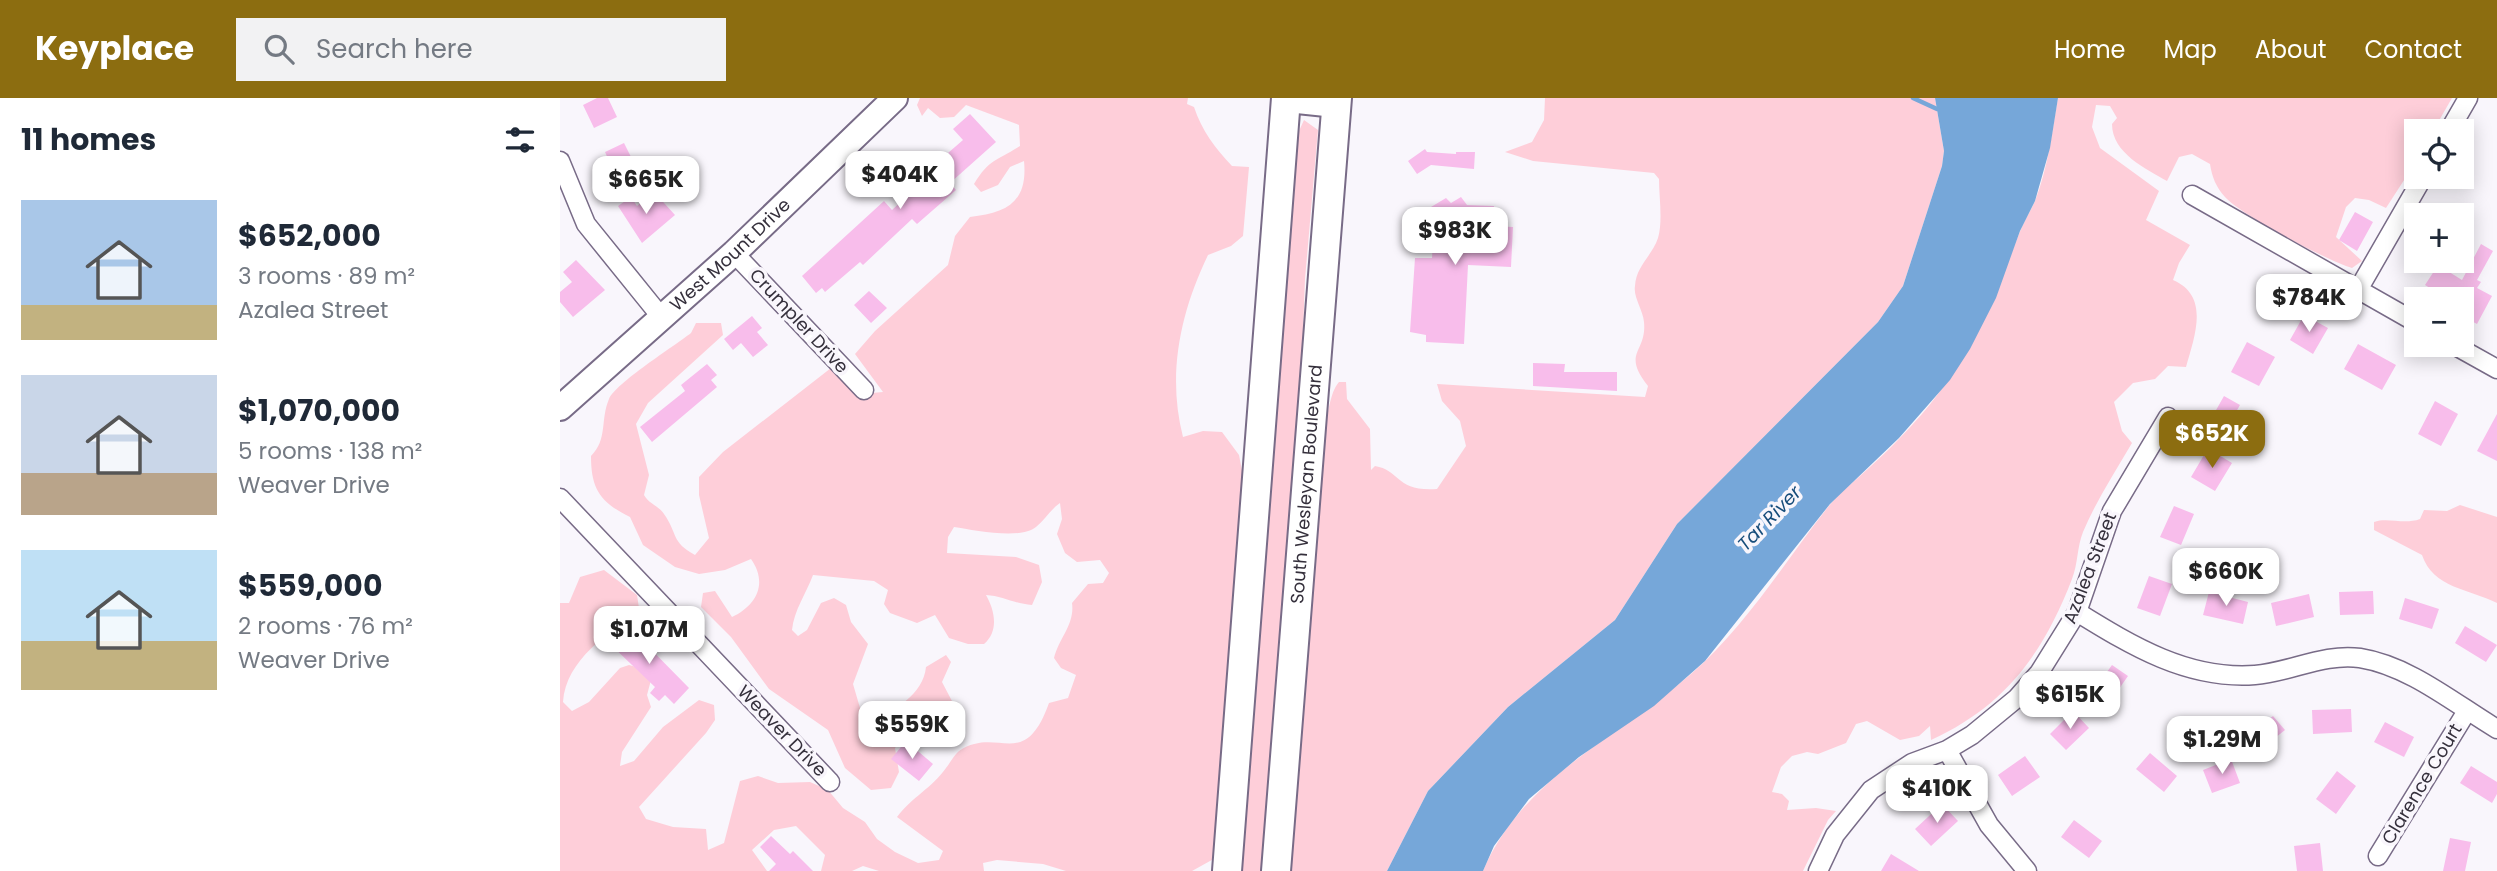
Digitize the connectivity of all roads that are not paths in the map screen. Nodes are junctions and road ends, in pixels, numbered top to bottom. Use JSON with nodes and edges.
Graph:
{"nodes":[{"id":1,"x":895,"y":98,"type":"edge"},
{"id":2,"x":1287,"y":98,"type":"edge"},
{"id":3,"x":2468,"y":98,"type":"edge"},
{"id":4,"x":1336,"y":100,"type":"edge"},
{"id":5,"x":2456,"y":119,"type":"edge"},
{"id":6,"x":560,"y":161,"type":"edge"},
{"id":7,"x":2416,"y":189,"type":"edge"},
{"id":8,"x":2192,"y":195,"type":"dead end"},
{"id":9,"x":734,"y":253,"type":"junction"},
{"id":10,"x":2358,"y":290,"type":"junction"},
{"id":11,"x":2404,"y":316,"type":"edge"},
{"id":12,"x":662,"y":318,"type":"junction"},
{"id":13,"x":2474,"y":356,"type":"edge"},
{"id":14,"x":2497,"y":369,"type":"edge"},
{"id":15,"x":864,"y":390,"type":"dead end"},
{"id":16,"x":560,"y":408,"type":"edge"},
{"id":17,"x":2168,"y":417,"type":"dead end"},
{"id":18,"x":560,"y":498,"type":"edge"},
{"id":19,"x":2077,"y":612,"type":"junction"},
{"id":20,"x":2467,"y":711,"type":"junction"},
{"id":21,"x":2497,"y":729,"type":"edge"},
{"id":22,"x":1947,"y":750,"type":"junction"},
{"id":23,"x":830,"y":782,"type":"dead end"},
{"id":24,"x":2378,"y":856,"type":"dead end"},
{"id":25,"x":1227,"y":871,"type":"edge"},
{"id":26,"x":1276,"y":871,"type":"edge"},
{"id":27,"x":1818,"y":871,"type":"edge"},
{"id":28,"x":2027,"y":871,"type":"edge"}],
"edges":[{"from":1,"to":9,"type":"main road","name":"West Mount Drive"},
{"from":2,"to":4,"type":"highway"},
{"from":2,"to":25,"type":"highway"},
{"from":3,"to":5,"type":"street"},
{"from":4,"to":26,"type":"highway","name":"South Wesleyan Boulevard"},
{"from":6,"to":12,"type":"street"},
{"from":7,"to":10,"type":"street"},
{"from":8,"to":10,"type":"street"},
{"from":9,"to":12,"type":"main road","name":"West Mount Drive"},
{"from":9,"to":15,"type":"street","name":"Crumpler Drive"},
{"from":10,"to":11,"type":"street"},
{"from":12,"to":16,"type":"main road","name":"West Mount Drive"},
{"from":13,"to":14,"type":"street"},
{"from":17,"to":19,"type":"street","name":"Azalea Street"},
{"from":18,"to":23,"type":"street","name":"Weaver Drive"},
{"from":19,"to":20,"type":"street"},
{"from":19,"to":22,"type":"street","name":"Azalea Street"},
{"from":20,"to":21,"type":"street"},
{"from":20,"to":24,"type":"street","name":"Clarence Court"},
{"from":22,"to":27,"type":"street","name":"Azalea Street"},
{"from":22,"to":28,"type":"street"}]}
